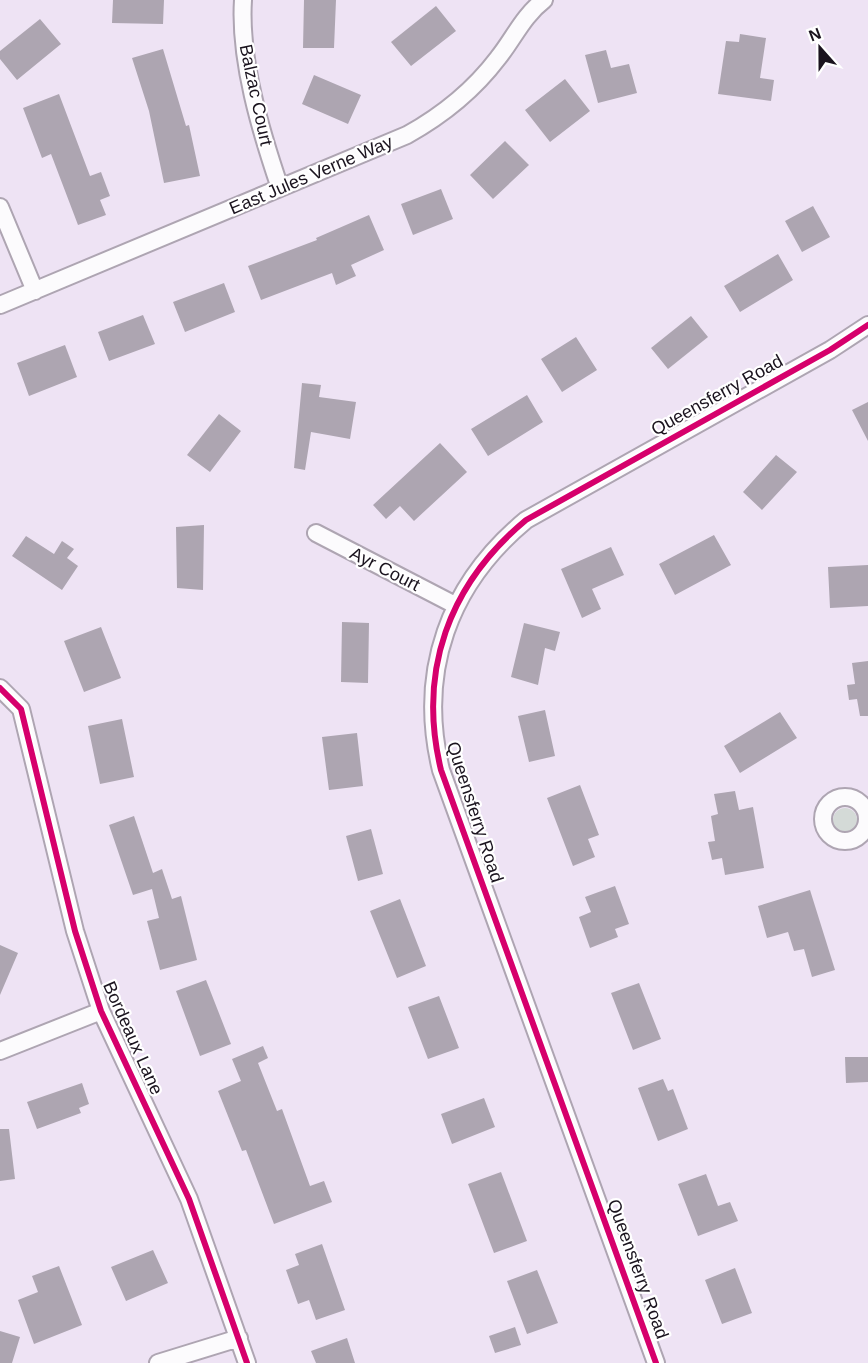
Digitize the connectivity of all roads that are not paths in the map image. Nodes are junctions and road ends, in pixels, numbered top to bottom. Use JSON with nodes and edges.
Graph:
{"nodes":[{"id":1,"x":243,"y":0,"type":"edge"},
{"id":2,"x":543,"y":0,"type":"edge"},
{"id":3,"x":280,"y":188,"type":"junction"},
{"id":4,"x":0,"y":207,"type":"edge"},
{"id":5,"x":35,"y":291,"type":"junction"},
{"id":6,"x":0,"y":305,"type":"edge"},
{"id":7,"x":868,"y":325,"type":"edge"},
{"id":8,"x":316,"y":533,"type":"dead end"},
{"id":9,"x":455,"y":605,"type":"junction"},
{"id":10,"x":0,"y":688,"type":"edge"},
{"id":11,"x":101,"y":1011,"type":"junction"},
{"id":12,"x":0,"y":1052,"type":"edge"},
{"id":13,"x":239,"y":1338,"type":"junction"},
{"id":14,"x":158,"y":1363,"type":"edge"},
{"id":15,"x":247,"y":1363,"type":"edge"},
{"id":16,"x":656,"y":1363,"type":"edge"}],
"edges":[{"from":1,"to":3,"type":"street","name":"Balzac Court"},
{"from":2,"to":3,"type":"street","name":"East Jules Verne Way"},
{"from":3,"to":5,"type":"street","name":"East Jules Verne Way"},
{"from":4,"to":5,"type":"street"},
{"from":5,"to":6,"type":"street","name":"East Jules Verne Way"},
{"from":7,"to":9,"type":"street","name":"Queensferry Road"},
{"from":8,"to":9,"type":"street","name":"Ayr Court"},
{"from":9,"to":16,"type":"street","name":"Queensferry Road"},
{"from":10,"to":11,"type":"street","name":"Bordeaux Lane"},
{"from":11,"to":12,"type":"street"},
{"from":11,"to":13,"type":"street","name":"Bordeaux Lane"},
{"from":13,"to":14,"type":"street"},
{"from":13,"to":15,"type":"street","name":"Bordeaux Lane"}]}
